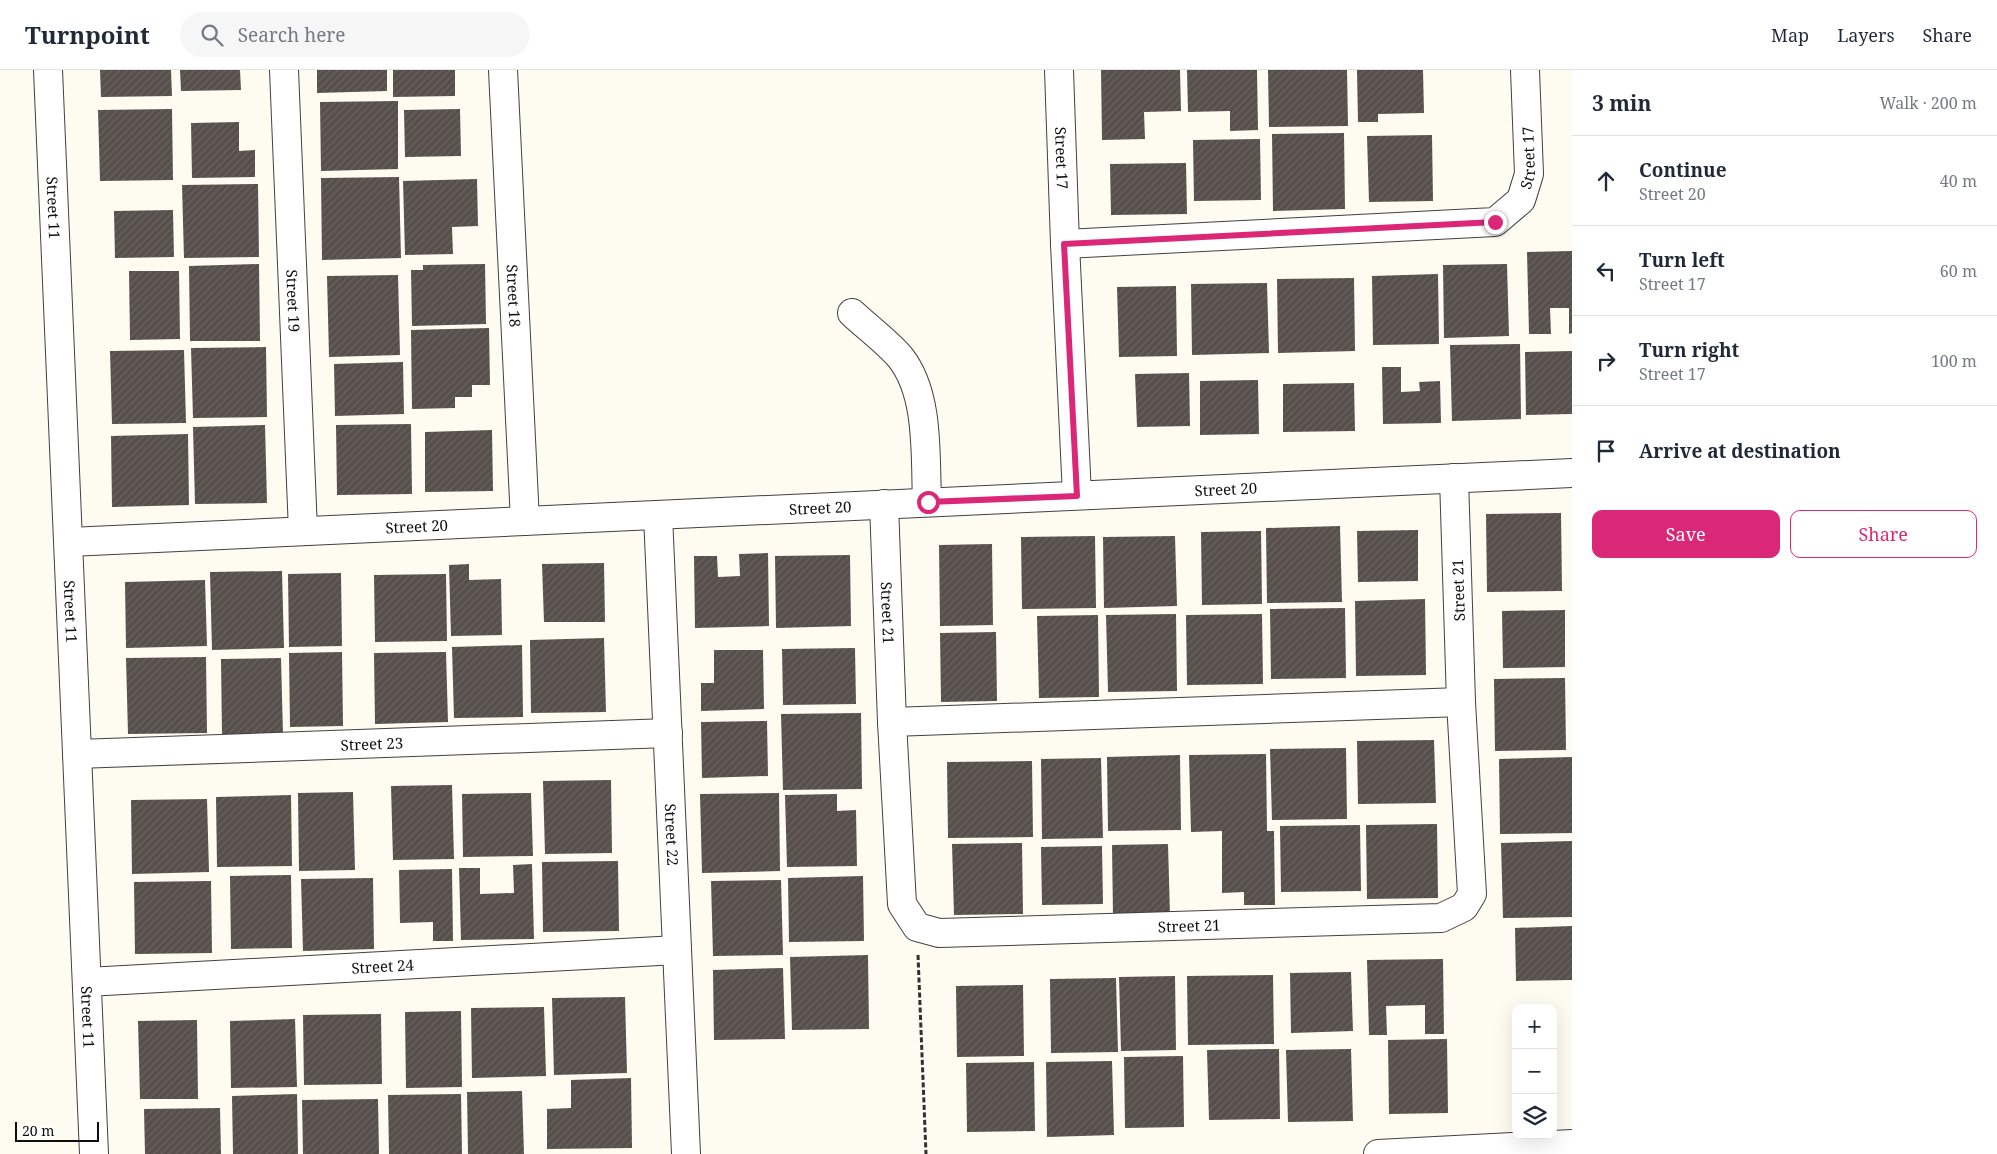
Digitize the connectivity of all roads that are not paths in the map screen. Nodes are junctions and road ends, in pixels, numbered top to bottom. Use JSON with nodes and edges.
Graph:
{"nodes":[{"id":1,"x":48,"y":70,"type":"edge"},
{"id":2,"x":284,"y":70,"type":"edge"},
{"id":3,"x":504,"y":70,"type":"edge"},
{"id":4,"x":1059,"y":70,"type":"edge"},
{"id":5,"x":1525,"y":70,"type":"edge"},
{"id":6,"x":1064,"y":244,"type":"junction"},
{"id":7,"x":852,"y":312,"type":"dead end"},
{"id":8,"x":1572,"y":473,"type":"edge"},
{"id":9,"x":1454,"y":478,"type":"junction"},
{"id":10,"x":1077,"y":496,"type":"junction"},
{"id":11,"x":928,"y":502,"type":"junction"},
{"id":12,"x":884,"y":504,"type":"junction"},
{"id":13,"x":658,"y":515,"type":"junction"},
{"id":14,"x":525,"y":521,"type":"junction"},
{"id":15,"x":304,"y":531,"type":"junction"},
{"id":16,"x":69,"y":542,"type":"junction"},
{"id":17,"x":1461,"y":702,"type":"junction"},
{"id":18,"x":892,"y":722,"type":"junction"},
{"id":19,"x":668,"y":733,"type":"junction"},
{"id":20,"x":77,"y":754,"type":"junction"},
{"id":21,"x":678,"y":950,"type":"junction"},
{"id":22,"x":87,"y":982,"type":"junction"},
{"id":23,"x":1572,"y":1144,"type":"edge"},
{"id":24,"x":94,"y":1154,"type":"edge"},
{"id":25,"x":686,"y":1154,"type":"edge"},
{"id":26,"x":1378,"y":1154,"type":"edge"}],
"edges":[{"from":1,"to":16,"type":"street","name":"Street 11"},
{"from":2,"to":15,"type":"street","name":"Street 19"},
{"from":3,"to":14,"type":"street","name":"Street 18"},
{"from":4,"to":6,"type":"street","name":"Street 17"},
{"from":5,"to":6,"type":"street","name":"Street 17"},
{"from":6,"to":10,"type":"street","name":"Street 17"},
{"from":7,"to":11,"type":"street"},
{"from":8,"to":9,"type":"street","name":"Street 20"},
{"from":9,"to":10,"type":"street","name":"Street 20"},
{"from":9,"to":17,"type":"street","name":"Street 21"},
{"from":10,"to":11,"type":"street","name":"Street 20"},
{"from":11,"to":12,"type":"street","name":"Street 20"},
{"from":12,"to":13,"type":"street","name":"Street 20"},
{"from":12,"to":18,"type":"street","name":"Street 21"},
{"from":13,"to":14,"type":"street","name":"Street 20"},
{"from":13,"to":19,"type":"street","name":"Street 22"},
{"from":14,"to":15,"type":"street","name":"Street 20"},
{"from":15,"to":16,"type":"street","name":"Street 20"},
{"from":16,"to":20,"type":"street","name":"Street 11"},
{"from":17,"to":18,"type":"street"},
{"from":17,"to":18,"type":"street","name":"Street 21"},
{"from":19,"to":20,"type":"street","name":"Street 23"},
{"from":19,"to":21,"type":"street","name":"Street 22"},
{"from":20,"to":22,"type":"street","name":"Street 11"},
{"from":21,"to":22,"type":"street","name":"Street 24"},
{"from":21,"to":25,"type":"street","name":"Street 22"},
{"from":22,"to":24,"type":"street","name":"Street 11"},
{"from":23,"to":26,"type":"street"}]}
